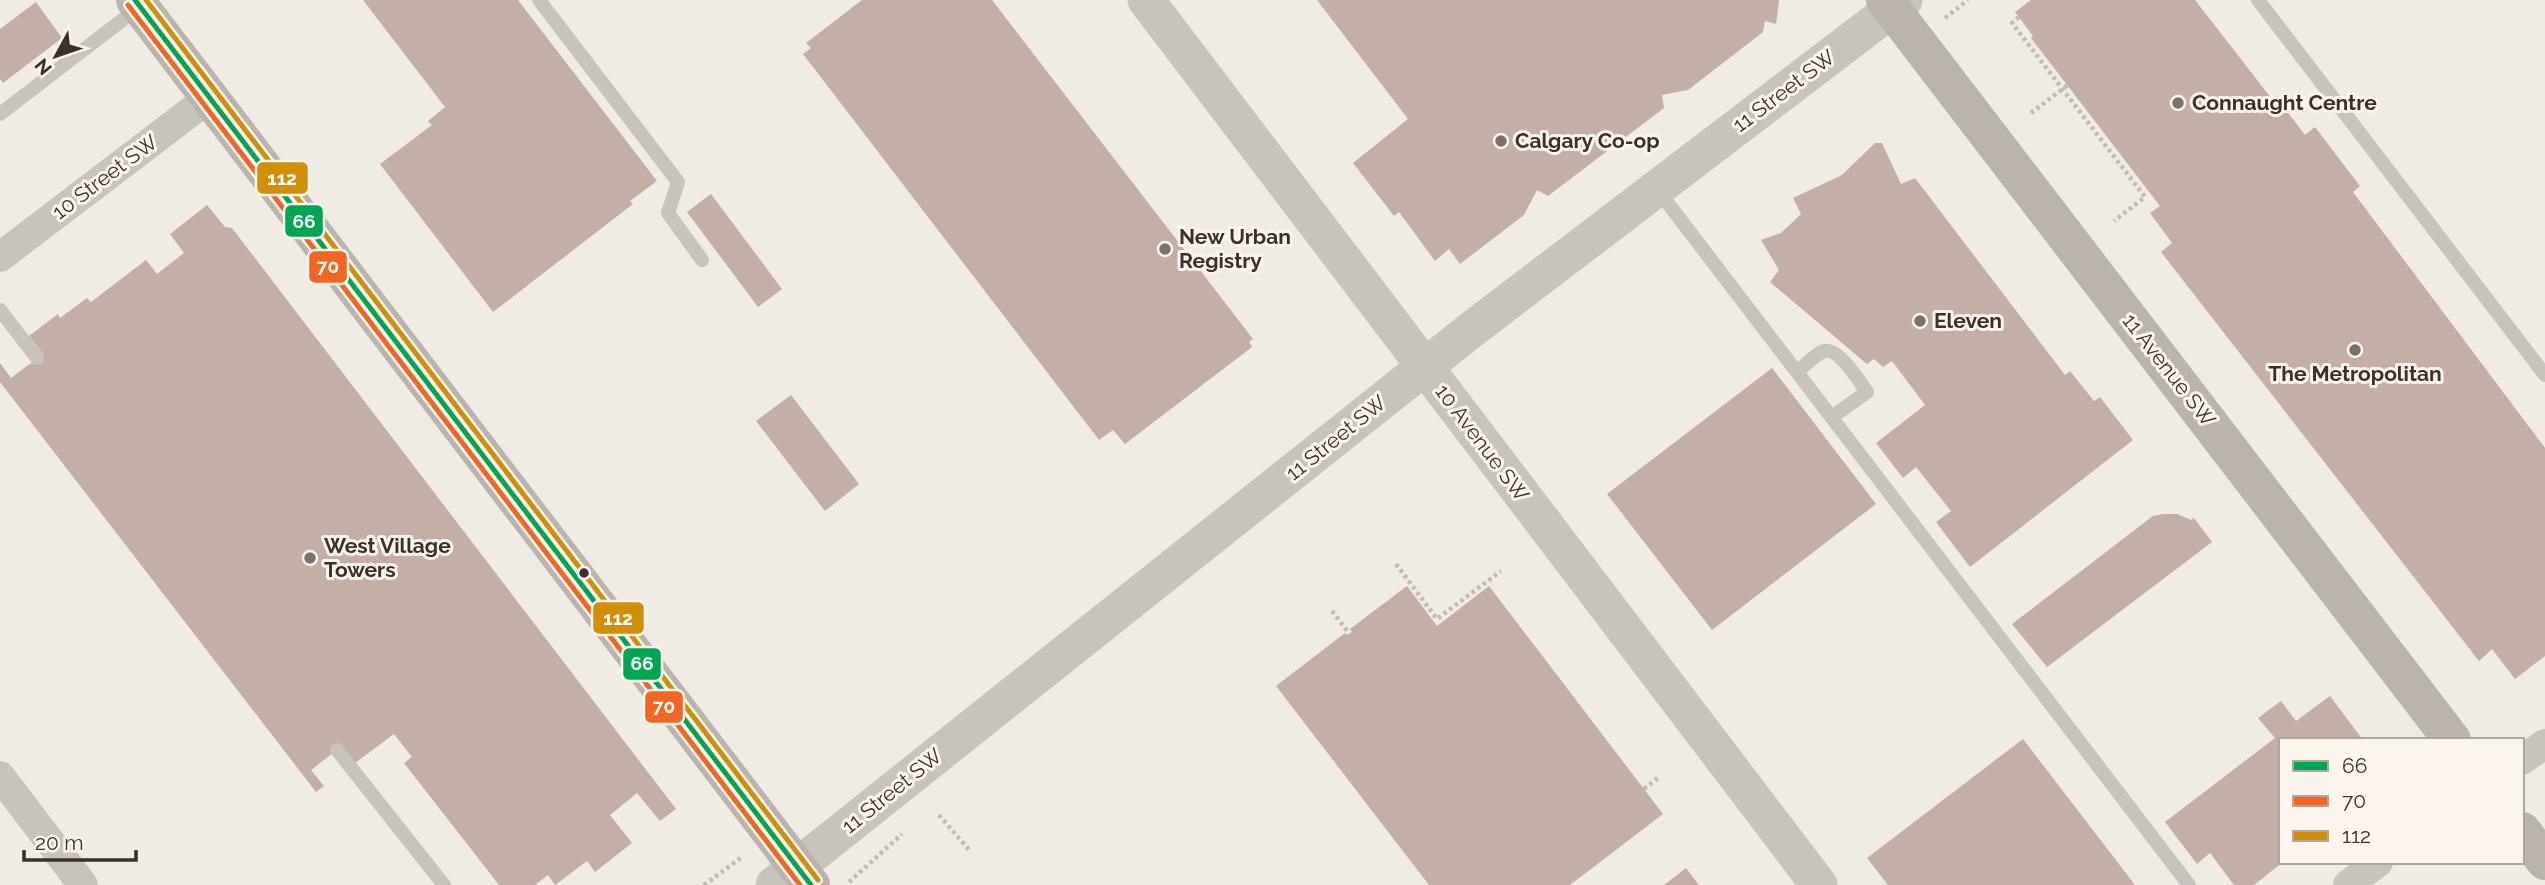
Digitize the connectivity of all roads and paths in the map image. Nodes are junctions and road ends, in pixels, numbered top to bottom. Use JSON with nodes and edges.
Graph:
{"nodes":[{"id":1,"x":539,"y":0,"type":"edge"},
{"id":2,"x":1146,"y":0,"type":"edge"},
{"id":3,"x":1968,"y":0,"type":"edge"},
{"id":4,"x":2258,"y":0,"type":"edge"},
{"id":5,"x":138,"y":3,"type":"edge"},
{"id":6,"x":1894,"y":3,"type":"edge"},
{"id":7,"x":1953,"y":12,"type":"dead end"},
{"id":8,"x":2019,"y":17,"type":"dead end"},
{"id":9,"x":2065,"y":87,"type":"junction"},
{"id":10,"x":209,"y":97,"type":"junction"},
{"id":11,"x":2032,"y":113,"type":"dead end"},
{"id":12,"x":0,"y":114,"type":"edge"},
{"id":13,"x":1657,"y":188,"type":"junction"},
{"id":14,"x":2114,"y":221,"type":"dead end"},
{"id":15,"x":0,"y":257,"type":"edge"},
{"id":16,"x":702,"y":260,"type":"dead end"},
{"id":17,"x":0,"y":310,"type":"edge"},
{"id":18,"x":37,"y":358,"type":"dead end"},
{"id":19,"x":1425,"y":367,"type":"junction"},
{"id":20,"x":1797,"y":372,"type":"junction"},
{"id":21,"x":2545,"y":375,"type":"edge"},
{"id":22,"x":1832,"y":417,"type":"junction"},
{"id":23,"x":1396,"y":564,"type":"dead end"},
{"id":24,"x":1501,"y":571,"type":"dead end"},
{"id":25,"x":1332,"y":611,"type":"dead end"},
{"id":26,"x":1349,"y":633,"type":"dead end"},
{"id":27,"x":2450,"y":738,"type":"edge"},
{"id":28,"x":2545,"y":744,"type":"edge"},
{"id":29,"x":337,"y":750,"type":"dead end"},
{"id":30,"x":2524,"y":759,"type":"edge"},
{"id":31,"x":0,"y":776,"type":"edge"},
{"id":32,"x":1658,"y":778,"type":"dead end"},
{"id":33,"x":1644,"y":789,"type":"dead end"},
{"id":34,"x":939,"y":815,"type":"dead end"},
{"id":35,"x":2524,"y":834,"type":"edge"},
{"id":36,"x":971,"y":851,"type":"dead end"},
{"id":37,"x":876,"y":860,"type":"dead end"},
{"id":38,"x":2545,"y":861,"type":"edge"},
{"id":39,"x":2375,"y":864,"type":"edge"},
{"id":40,"x":716,"y":876,"type":"dead end"},
{"id":41,"x":794,"y":879,"type":"edge"},
{"id":42,"x":83,"y":885,"type":"edge"},
{"id":43,"x":444,"y":885,"type":"edge"},
{"id":44,"x":704,"y":885,"type":"edge"},
{"id":45,"x":846,"y":885,"type":"edge"},
{"id":46,"x":1819,"y":885,"type":"edge"},
{"id":47,"x":2189,"y":885,"type":"edge"},
{"id":48,"x":2348,"y":885,"type":"edge"}],
"edges":[{"from":1,"to":16,"type":"lane"},
{"from":2,"to":19,"type":"street","name":"10 Avenue SW"},
{"from":3,"to":7,"type":"path"},
{"from":4,"to":21,"type":"lane"},
{"from":5,"to":10,"type":"main road"},
{"from":5,"to":12,"type":"lane"},
{"from":6,"to":13,"type":"street","name":"11 Street SW"},
{"from":6,"to":27,"type":"main road","name":"11 Avenue SW"},
{"from":8,"to":9,"type":"path"},
{"from":9,"to":11,"type":"path"},
{"from":9,"to":14,"type":"path"},
{"from":10,"to":15,"type":"street","name":"10 Street SW"},
{"from":10,"to":41,"type":"main road"},
{"from":13,"to":19,"type":"street","name":"11 Street SW"},
{"from":13,"to":20,"type":"lane"},
{"from":17,"to":18,"type":"lane"},
{"from":19,"to":41,"type":"street","name":"11 Street SW"},
{"from":19,"to":46,"type":"street","name":"10 Avenue SW"},
{"from":20,"to":22,"type":"lane"},
{"from":20,"to":22,"type":"lane"},
{"from":22,"to":47,"type":"lane"},
{"from":23,"to":24,"type":"path"},
{"from":25,"to":26,"type":"path"},
{"from":28,"to":30,"type":"street"},
{"from":29,"to":43,"type":"lane"},
{"from":31,"to":42,"type":"street"},
{"from":32,"to":33,"type":"path"},
{"from":34,"to":36,"type":"path"},
{"from":35,"to":38,"type":"main road"},
{"from":37,"to":45,"type":"path"},
{"from":39,"to":48,"type":"street"},
{"from":40,"to":44,"type":"path"}]}
